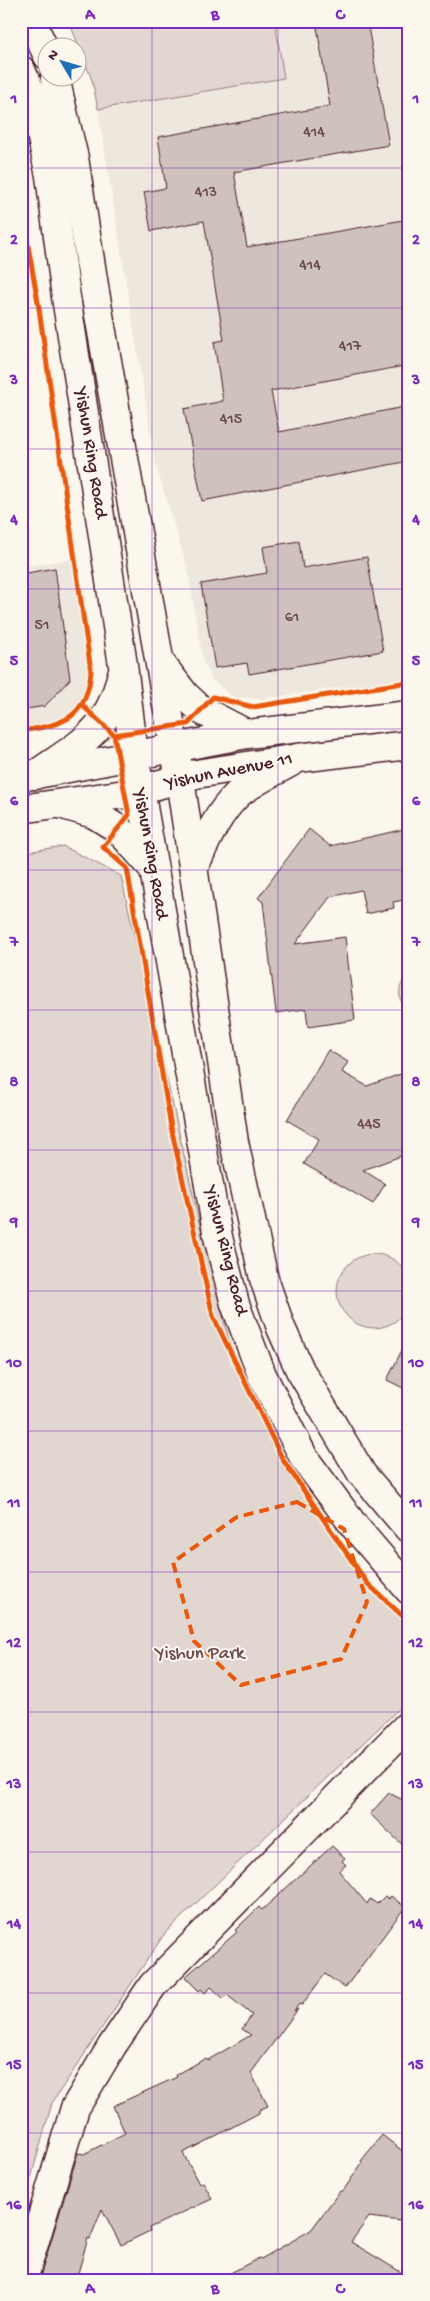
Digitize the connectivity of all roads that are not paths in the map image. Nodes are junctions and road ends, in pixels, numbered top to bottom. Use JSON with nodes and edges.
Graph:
{"nodes":[{"id":1,"x":31,"y":21,"type":"edge"},
{"id":2,"x":39,"y":38,"type":"edge"},
{"id":3,"x":21,"y":70,"type":"edge"},
{"id":4,"x":57,"y":88,"type":"edge"},
{"id":5,"x":160,"y":662,"type":"junction"},
{"id":6,"x":124,"y":665,"type":"junction"},
{"id":7,"x":409,"y":715,"type":"edge"},
{"id":8,"x":247,"y":734,"type":"junction"},
{"id":9,"x":409,"y":745,"type":"edge"},
{"id":10,"x":174,"y":747,"type":"junction"},
{"id":11,"x":134,"y":755,"type":"junction"},
{"id":12,"x":298,"y":758,"type":"junction"},
{"id":13,"x":28,"y":776,"type":"edge"},
{"id":14,"x":180,"y":779,"type":"junction"},
{"id":15,"x":139,"y":790,"type":"junction"},
{"id":16,"x":60,"y":804,"type":"junction"},
{"id":17,"x":21,"y":809,"type":"edge"},
{"id":18,"x":152,"y":867,"type":"junction"},
{"id":19,"x":194,"y":867,"type":"junction"},
{"id":20,"x":409,"y":1529,"type":"edge"},
{"id":21,"x":409,"y":1590,"type":"edge"},
{"id":22,"x":409,"y":1724,"type":"edge"},
{"id":23,"x":23,"y":2280,"type":"edge"}],
"edges":[{"from":1,"to":2,"type":"main road"},
{"from":3,"to":6,"type":"main road","name":"Yishun Ring Road"},
{"from":4,"to":5,"type":"main road","name":"Yishun Ring Road"},
{"from":5,"to":8,"type":"main road"},
{"from":5,"to":10,"type":"main road","name":"Yishun Ring Road"},
{"from":6,"to":11,"type":"main road","name":"Yishun Ring Road"},
{"from":6,"to":13,"type":"main road"},
{"from":7,"to":8,"type":"main road","name":"Yishun Avenue 11"},
{"from":8,"to":10,"type":"main road","name":"Yishun Avenue 11"},
{"from":9,"to":12,"type":"main road","name":"Yishun Avenue 11"},
{"from":10,"to":11,"type":"main road","name":"Yishun Avenue 11"},
{"from":10,"to":14,"type":"main road","name":"Yishun Ring Road"},
{"from":11,"to":13,"type":"main road","name":"Yishun Avenue 11"},
{"from":11,"to":15,"type":"main road","name":"Yishun Ring Road"},
{"from":12,"to":14,"type":"main road","name":"Yishun Avenue 11"},
{"from":12,"to":19,"type":"main road"},
{"from":14,"to":15,"type":"main road","name":"Yishun Avenue 11"},
{"from":14,"to":19,"type":"main road","name":"Yishun Ring Road"},
{"from":15,"to":16,"type":"main road","name":"Yishun Avenue 11"},
{"from":15,"to":18,"type":"main road","name":"Yishun Ring Road"},
{"from":16,"to":17,"type":"main road","name":"Yishun Avenue 11"},
{"from":16,"to":18,"type":"main road"},
{"from":18,"to":21,"type":"main road","name":"Yishun Ring Road"},
{"from":19,"to":20,"type":"main road","name":"Yishun Ring Road"},
{"from":22,"to":23,"type":"main road"}]}
